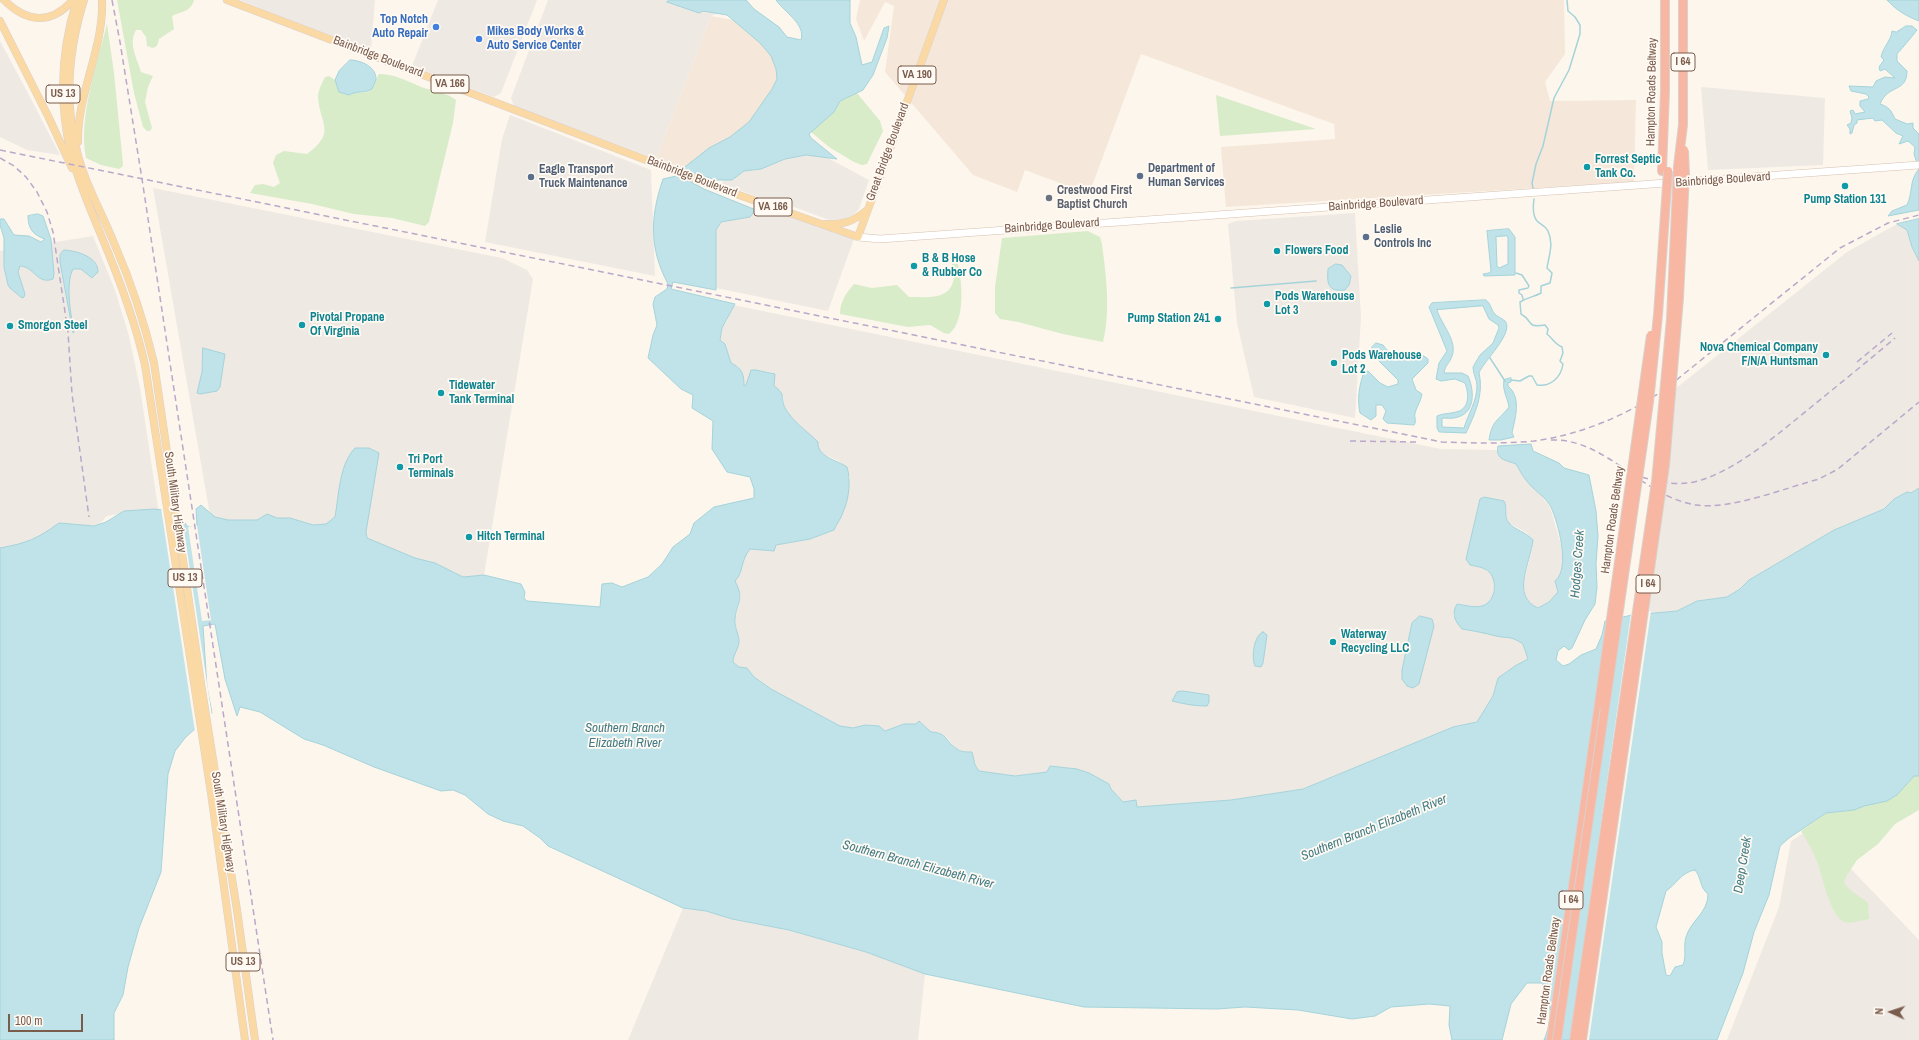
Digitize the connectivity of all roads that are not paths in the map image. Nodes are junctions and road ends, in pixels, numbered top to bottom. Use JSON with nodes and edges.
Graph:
{"nodes":[{"id":1,"x":4,"y":0,"type":"edge"},
{"id":2,"x":73,"y":0,"type":"edge"},
{"id":3,"x":78,"y":0,"type":"edge"},
{"id":4,"x":84,"y":0,"type":"edge"},
{"id":5,"x":102,"y":0,"type":"edge"},
{"id":6,"x":228,"y":0,"type":"edge"},
{"id":7,"x":944,"y":0,"type":"edge"},
{"id":8,"x":1664,"y":0,"type":"edge"},
{"id":9,"x":1683,"y":0,"type":"edge"},
{"id":10,"x":0,"y":21,"type":"edge"},
{"id":11,"x":1682,"y":125,"type":"junction"},
{"id":12,"x":78,"y":156,"type":"junction"},
{"id":13,"x":1916,"y":165,"type":"edge"},
{"id":14,"x":1665,"y":171,"type":"junction"},
{"id":15,"x":82,"y":187,"type":"junction"},
{"id":16,"x":866,"y":211,"type":"junction"},
{"id":17,"x":820,"y":224,"type":"junction"},
{"id":18,"x":858,"y":237,"type":"junction"},
{"id":19,"x":214,"y":793,"type":"junction"},
{"id":20,"x":245,"y":1040,"type":"edge"},
{"id":21,"x":254,"y":1040,"type":"edge"},
{"id":22,"x":1551,"y":1040,"type":"edge"},
{"id":23,"x":1557,"y":1040,"type":"edge"},
{"id":24,"x":1574,"y":1040,"type":"edge"},
{"id":25,"x":1582,"y":1040,"type":"edge"}],
"edges":[{"from":1,"to":2,"type":"main road"},
{"from":3,"to":15,"type":"main road","name":"South Military Highway","number":"US 13"},
{"from":4,"to":12,"type":"main road","name":"South Military Highway","number":"US 13"},
{"from":5,"to":12,"type":"main road"},
{"from":6,"to":17,"type":"main road","name":"Bainbridge Boulevard","number":"VA 166"},
{"from":7,"to":16,"type":"main road","name":"Great Bridge Boulevard","number":"VA 190"},
{"from":8,"to":14,"type":"highway","name":"Hampton Roads Beltway","number":"I 64"},
{"from":9,"to":11,"type":"highway","number":"I 64"},
{"from":10,"to":15,"type":"main road"},
{"from":11,"to":24,"type":"highway","bridge":true},
{"from":11,"to":25,"type":"highway","number":"I 64","bridge":true},
{"from":12,"to":19,"type":"main road","name":"South Military Highway","number":"US 13"},
{"from":13,"to":18,"type":"main road","name":"Bainbridge Boulevard","number":"VA 166"},
{"from":14,"to":22,"type":"highway","name":"Hampton Roads Beltway","number":"I 64","bridge":true},
{"from":14,"to":23,"type":"highway","bridge":true},
{"from":15,"to":19,"type":"main road","name":"South Military Highway","number":"US 13"},
{"from":16,"to":17,"type":"main road"},
{"from":16,"to":18,"type":"main road","name":"Great Bridge Boulevard","number":"VA 190"},
{"from":17,"to":18,"type":"main road","name":"Bainbridge Boulevard","number":"VA 166"},
{"from":19,"to":20,"type":"main road","name":"South Military Highway","number":"US 13"},
{"from":19,"to":21,"type":"main road","name":"South Military Highway","number":"US 13"}]}
